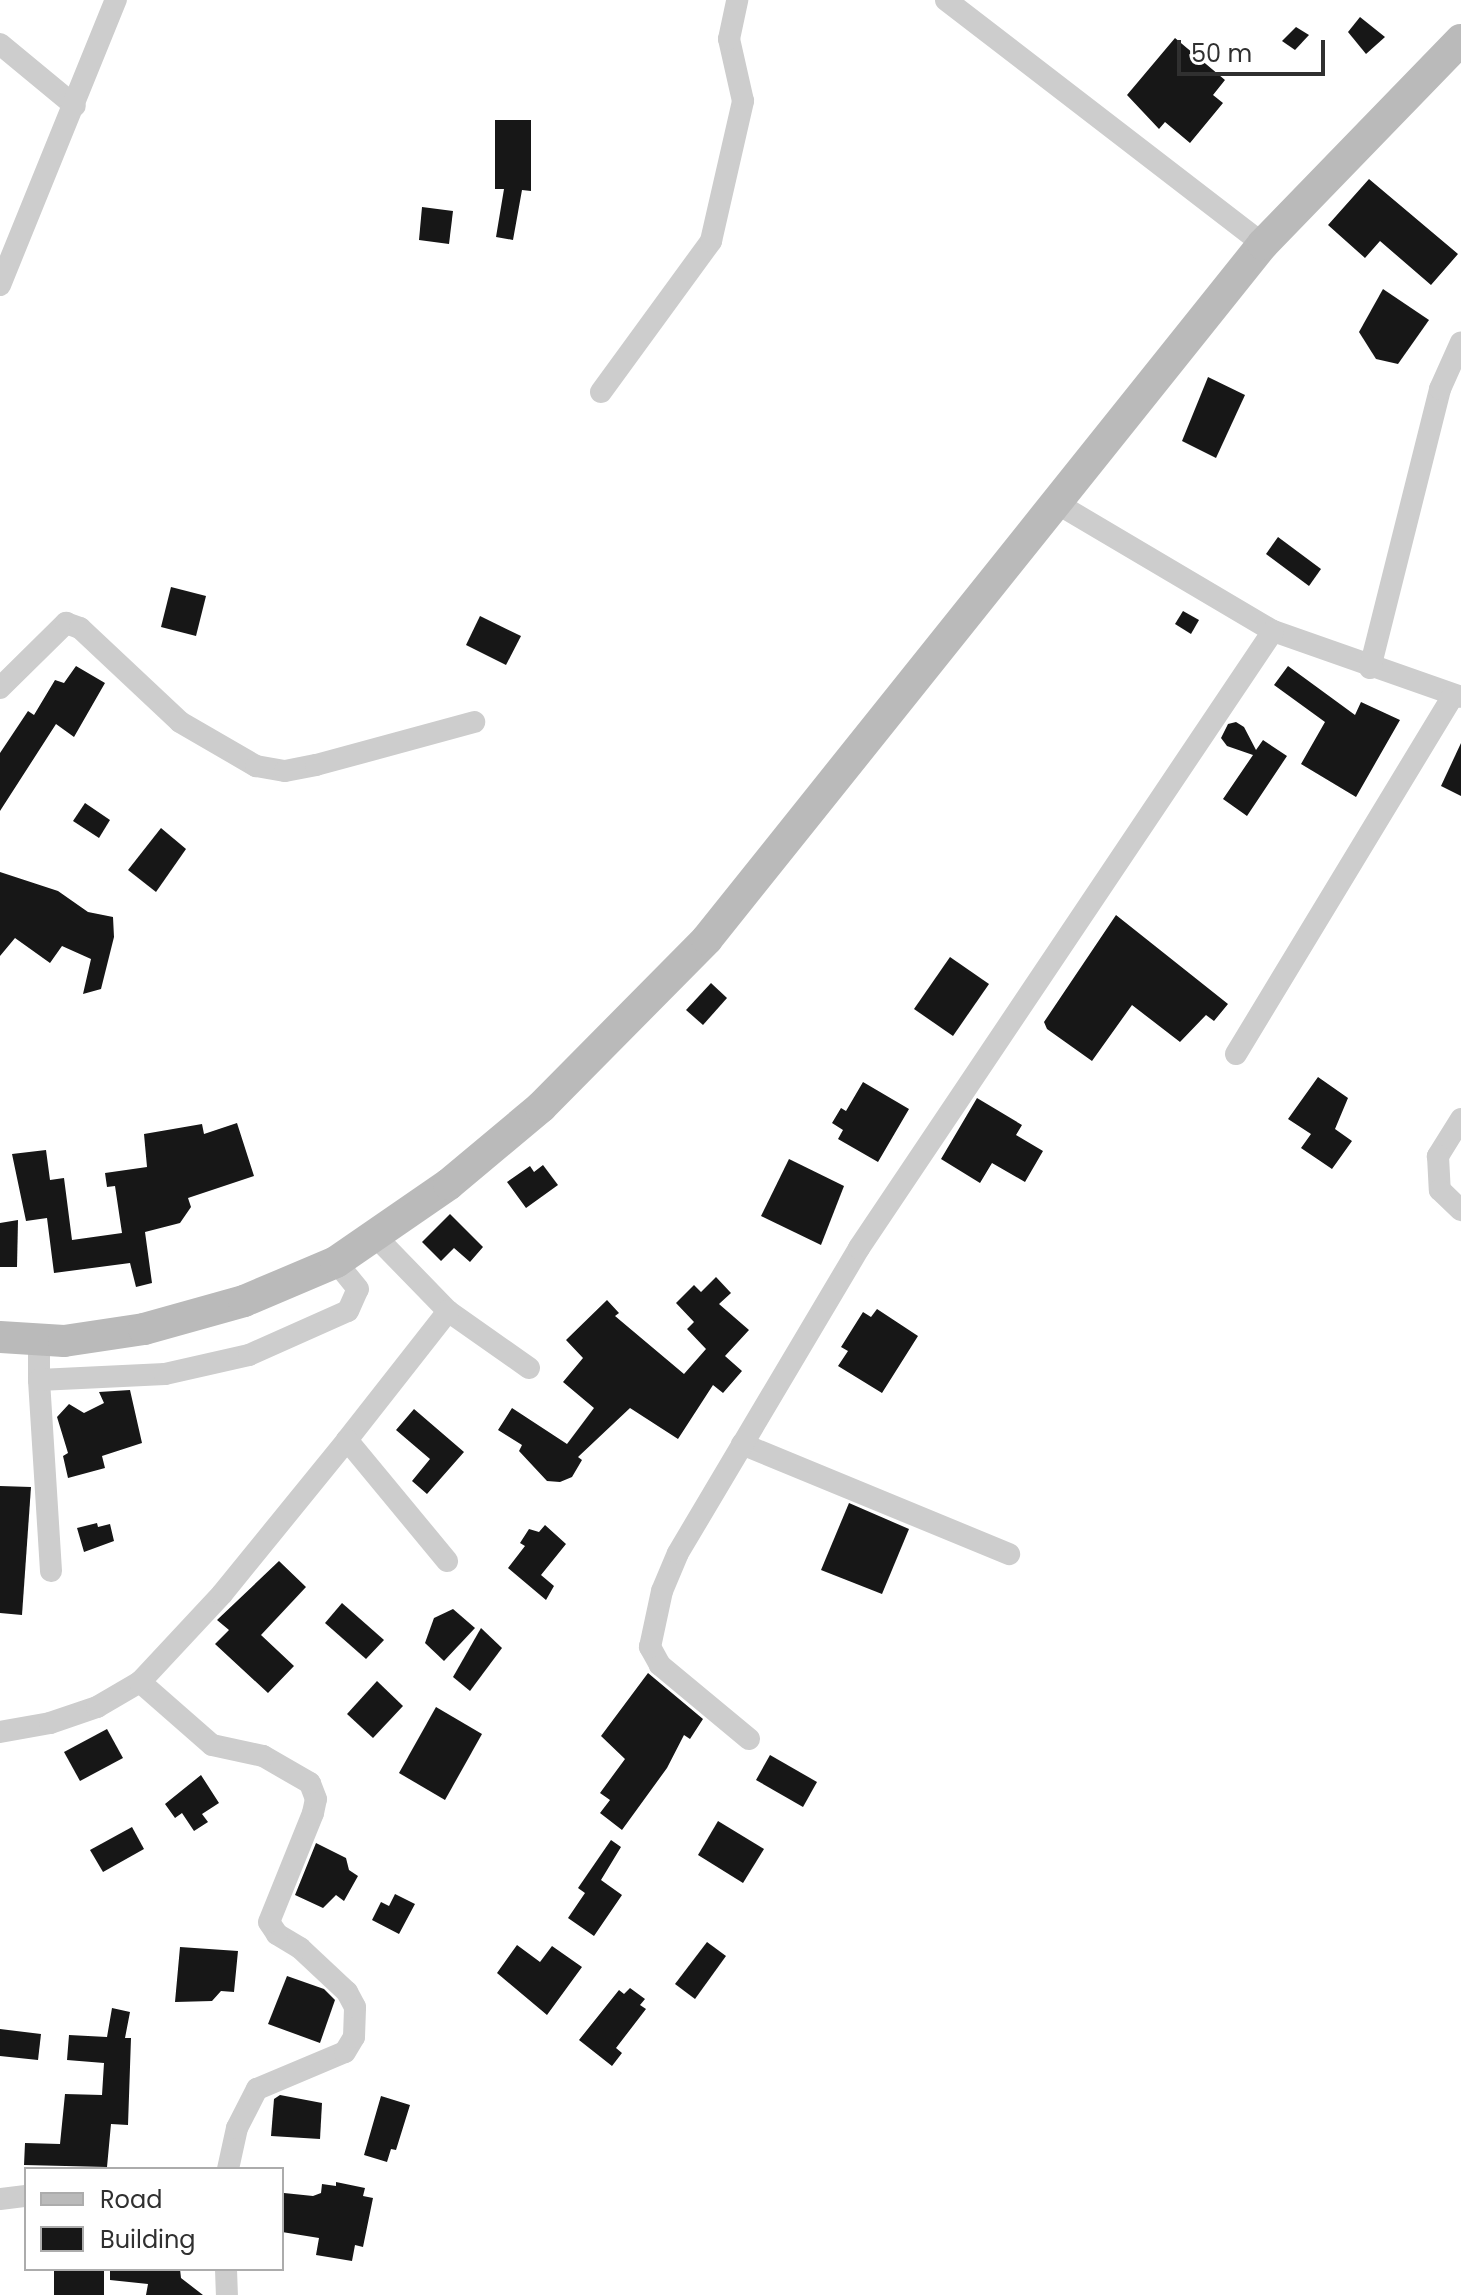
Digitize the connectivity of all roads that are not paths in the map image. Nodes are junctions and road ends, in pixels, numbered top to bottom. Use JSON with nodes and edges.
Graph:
{"nodes":[{"id":1,"x":116,"y":0,"type":"edge"},
{"id":2,"x":737,"y":0,"type":"edge"},
{"id":3,"x":946,"y":0,"type":"edge"},
{"id":4,"x":1461,"y":40,"type":"edge"},
{"id":5,"x":0,"y":44,"type":"edge"},
{"id":6,"x":75,"y":106,"type":"junction"},
{"id":7,"x":1263,"y":244,"type":"junction"},
{"id":8,"x":0,"y":285,"type":"edge"},
{"id":9,"x":1461,"y":342,"type":"edge"},
{"id":10,"x":601,"y":392,"type":"dead end"},
{"id":11,"x":1053,"y":501,"type":"junction"},
{"id":12,"x":1273,"y":631,"type":"junction"},
{"id":13,"x":1370,"y":668,"type":"junction"},
{"id":14,"x":0,"y":688,"type":"edge"},
{"id":15,"x":1457,"y":696,"type":"edge"},
{"id":16,"x":474,"y":722,"type":"dead end"},
{"id":17,"x":1236,"y":1054,"type":"dead end"},
{"id":18,"x":1461,"y":1119,"type":"edge"},
{"id":19,"x":1461,"y":1210,"type":"edge"},
{"id":20,"x":376,"y":1237,"type":"junction"},
{"id":21,"x":336,"y":1262,"type":"junction"},
{"id":22,"x":448,"y":1311,"type":"junction"},
{"id":23,"x":0,"y":1337,"type":"edge"},
{"id":24,"x":39,"y":1339,"type":"junction"},
{"id":25,"x":529,"y":1368,"type":"dead end"},
{"id":26,"x":39,"y":1380,"type":"junction"},
{"id":27,"x":347,"y":1440,"type":"junction"},
{"id":28,"x":742,"y":1444,"type":"junction"},
{"id":29,"x":1009,"y":1554,"type":"dead end"},
{"id":30,"x":447,"y":1561,"type":"dead end"},
{"id":31,"x":51,"y":1571,"type":"dead end"},
{"id":32,"x":140,"y":1682,"type":"junction"},
{"id":33,"x":0,"y":1732,"type":"edge"},
{"id":34,"x":749,"y":1739,"type":"dead end"},
{"id":35,"x":228,"y":2167,"type":"edge"},
{"id":36,"x":24,"y":2196,"type":"edge"},
{"id":37,"x":0,"y":2199,"type":"edge"},
{"id":38,"x":226,"y":2271,"type":"edge"},
{"id":39,"x":227,"y":2295,"type":"edge"}],
"edges":[{"from":1,"to":6,"type":"street"},
{"from":2,"to":10,"type":"street"},
{"from":3,"to":7,"type":"street"},
{"from":4,"to":7,"type":"street"},
{"from":5,"to":6,"type":"street"},
{"from":6,"to":8,"type":"street"},
{"from":7,"to":11,"type":"street"},
{"from":9,"to":13,"type":"street"},
{"from":11,"to":12,"type":"street"},
{"from":11,"to":20,"type":"street"},
{"from":12,"to":13,"type":"street"},
{"from":12,"to":28,"type":"street"},
{"from":13,"to":15,"type":"street"},
{"from":14,"to":16,"type":"street"},
{"from":15,"to":17,"type":"street"},
{"from":18,"to":19,"type":"street"},
{"from":20,"to":21,"type":"street"},
{"from":20,"to":22,"type":"street"},
{"from":21,"to":24,"type":"street"},
{"from":21,"to":26,"type":"street"},
{"from":22,"to":25,"type":"street"},
{"from":22,"to":27,"type":"street"},
{"from":23,"to":24,"type":"street"},
{"from":24,"to":26,"type":"street"},
{"from":26,"to":31,"type":"street"},
{"from":27,"to":30,"type":"street"},
{"from":27,"to":32,"type":"street"},
{"from":28,"to":29,"type":"street"},
{"from":28,"to":34,"type":"street"},
{"from":32,"to":33,"type":"street"},
{"from":32,"to":35,"type":"street"},
{"from":36,"to":37,"type":"street"},
{"from":38,"to":39,"type":"street"}]}
